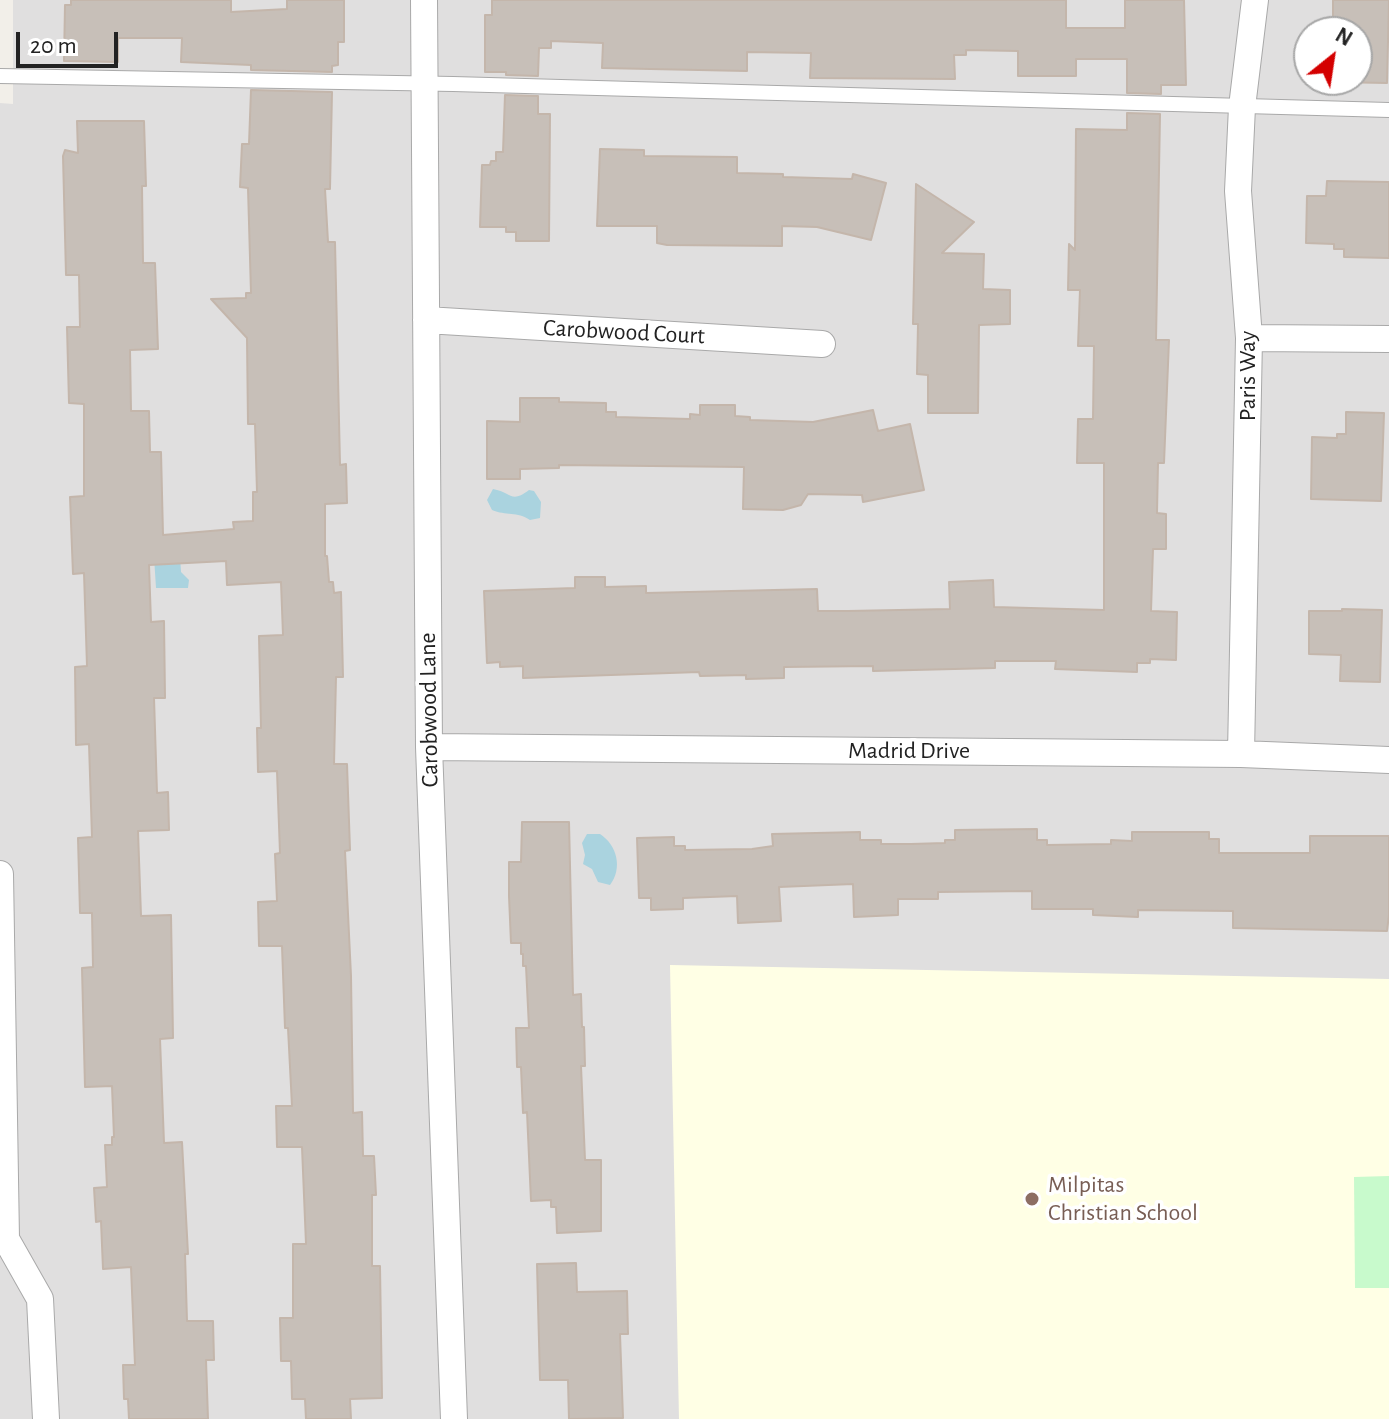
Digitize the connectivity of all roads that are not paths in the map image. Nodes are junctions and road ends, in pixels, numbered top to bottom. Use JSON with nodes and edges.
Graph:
{"nodes":[{"id":1,"x":424,"y":0,"type":"edge"},
{"id":2,"x":1255,"y":0,"type":"edge"},
{"id":3,"x":0,"y":76,"type":"edge"},
{"id":4,"x":424,"y":84,"type":"junction"},
{"id":5,"x":1242,"y":107,"type":"junction"},
{"id":6,"x":1389,"y":110,"type":"edge"},
{"id":7,"x":426,"y":320,"type":"junction"},
{"id":8,"x":1249,"y":338,"type":"junction"},
{"id":9,"x":1389,"y":339,"type":"edge"},
{"id":10,"x":822,"y":344,"type":"dead end"},
{"id":11,"x":429,"y":747,"type":"junction"},
{"id":12,"x":1241,"y":754,"type":"junction"},
{"id":13,"x":1389,"y":760,"type":"edge"},
{"id":14,"x":0,"y":874,"type":"edge"},
{"id":15,"x":3,"y":1239,"type":"edge"},
{"id":16,"x":46,"y":1419,"type":"edge"},
{"id":17,"x":454,"y":1419,"type":"edge"}],
"edges":[{"from":1,"to":4,"type":"street","name":"Carobwood Lane"},
{"from":2,"to":5,"type":"street","name":"Paris Way"},
{"from":3,"to":4,"type":"lane"},
{"from":4,"to":5,"type":"lane"},
{"from":4,"to":7,"type":"street","name":"Carobwood Lane"},
{"from":5,"to":6,"type":"lane"},
{"from":5,"to":8,"type":"street","name":"Paris Way"},
{"from":7,"to":10,"type":"street","name":"Carobwood Court"},
{"from":7,"to":11,"type":"street","name":"Carobwood Lane"},
{"from":8,"to":9,"type":"street"},
{"from":8,"to":12,"type":"street","name":"Paris Way"},
{"from":11,"to":12,"type":"street","name":"Madrid Drive"},
{"from":11,"to":17,"type":"street","name":"Carobwood Lane"},
{"from":12,"to":13,"type":"street","name":"Madrid Drive"},
{"from":14,"to":15,"type":"street"},
{"from":15,"to":16,"type":"street"}]}
